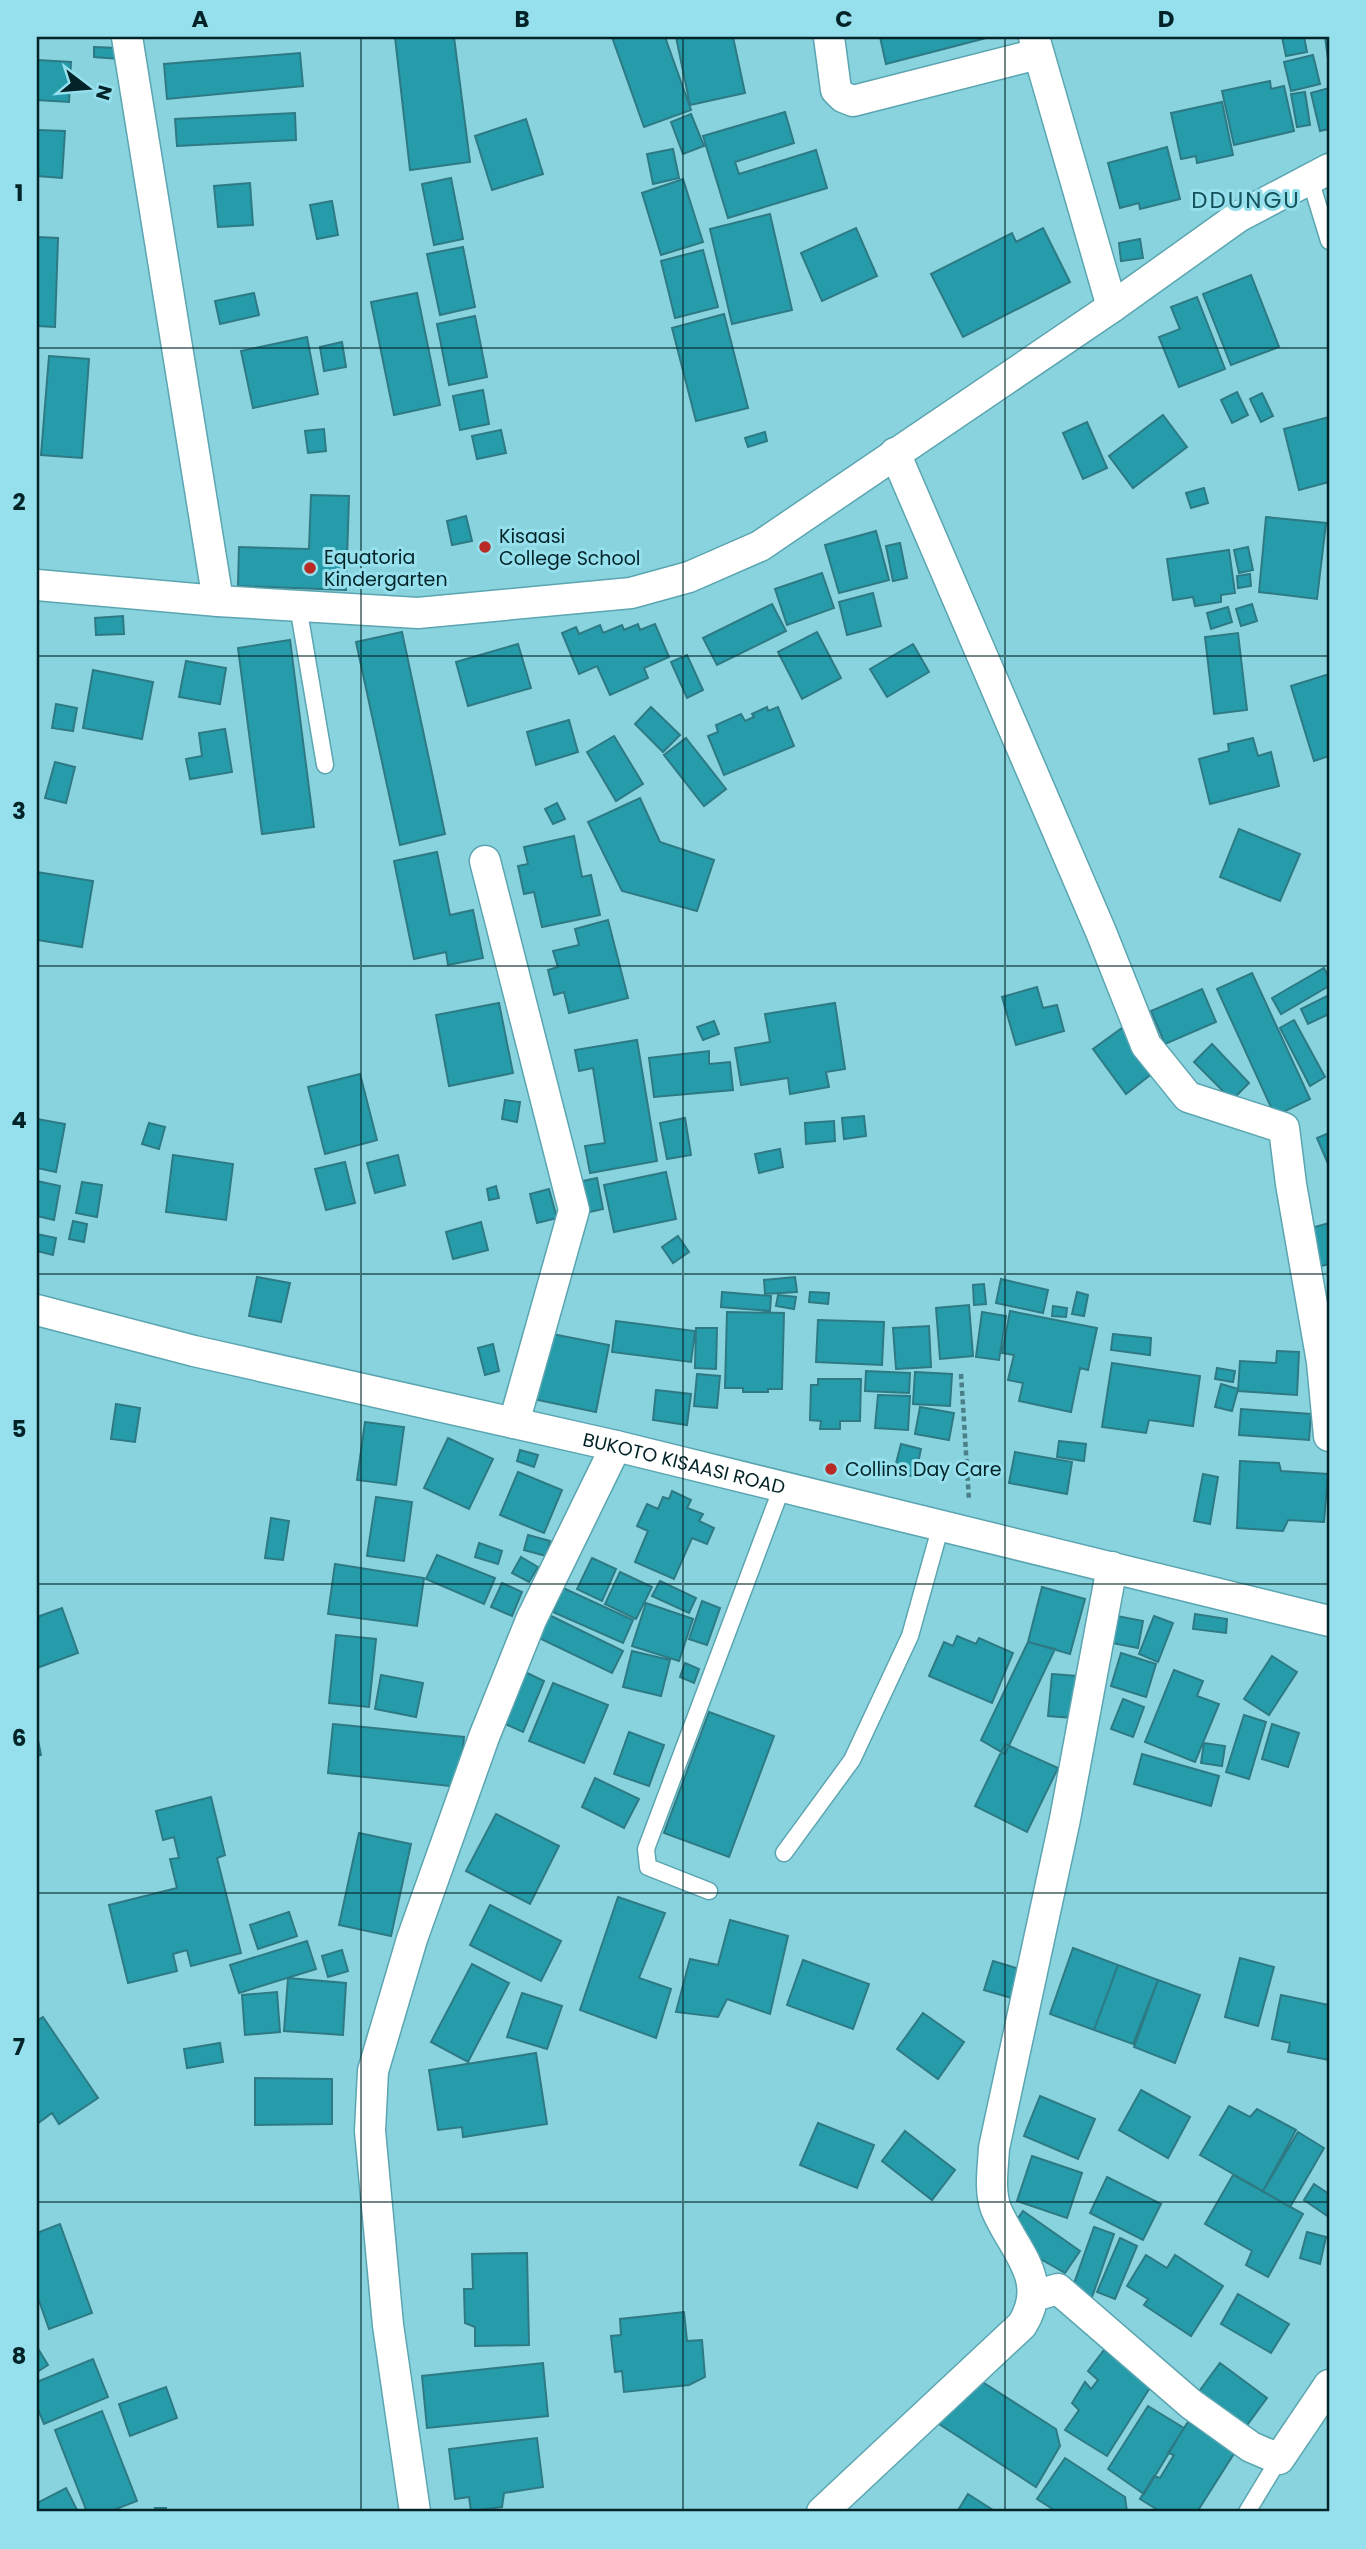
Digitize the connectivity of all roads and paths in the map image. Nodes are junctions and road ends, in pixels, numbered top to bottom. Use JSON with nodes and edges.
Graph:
{"nodes":[{"id":1,"x":127,"y":37,"type":"edge"},
{"id":2,"x":829,"y":37,"type":"edge"},
{"id":3,"x":1036,"y":45,"type":"edge"},
{"id":4,"x":1320,"y":174,"type":"edge"},
{"id":5,"x":1329,"y":241,"type":"edge"},
{"id":6,"x":1112,"y":307,"type":"junction"},
{"id":7,"x":895,"y":453,"type":"junction"},
{"id":8,"x":37,"y":585,"type":"edge"},
{"id":9,"x":218,"y":601,"type":"junction"},
{"id":10,"x":298,"y":606,"type":"junction"},
{"id":11,"x":325,"y":765,"type":"dead end"},
{"id":12,"x":485,"y":861,"type":"dead end"},
{"id":13,"x":37,"y":1310,"type":"edge"},
{"id":14,"x":961,"y":1374,"type":"dead end"},
{"id":15,"x":514,"y":1423,"type":"junction"},
{"id":16,"x":1329,"y":1436,"type":"edge"},
{"id":17,"x":615,"y":1446,"type":"junction"},
{"id":18,"x":782,"y":1487,"type":"junction"},
{"id":19,"x":941,"y":1525,"type":"junction"},
{"id":20,"x":971,"y":1533,"type":"junction"},
{"id":21,"x":1112,"y":1567,"type":"junction"},
{"id":22,"x":1329,"y":1621,"type":"edge"},
{"id":23,"x":783,"y":1853,"type":"dead end"},
{"id":24,"x":709,"y":1891,"type":"dead end"},
{"id":25,"x":1034,"y":2296,"type":"junction"},
{"id":26,"x":1329,"y":2385,"type":"edge"},
{"id":27,"x":1279,"y":2459,"type":"junction"},
{"id":28,"x":415,"y":2512,"type":"edge"},
{"id":29,"x":822,"y":2512,"type":"edge"},
{"id":30,"x":1247,"y":2512,"type":"edge"}],
"edges":[{"from":1,"to":9,"type":"street"},
{"from":2,"to":3,"type":"street"},
{"from":3,"to":6,"type":"street"},
{"from":4,"to":5,"type":"lane"},
{"from":4,"to":6,"type":"street"},
{"from":6,"to":7,"type":"street"},
{"from":7,"to":10,"type":"street"},
{"from":7,"to":16,"type":"street"},
{"from":8,"to":9,"type":"street"},
{"from":9,"to":10,"type":"street"},
{"from":10,"to":11,"type":"lane"},
{"from":12,"to":15,"type":"street"},
{"from":13,"to":15,"type":"street","name":"BUKOTO KISAASI ROAD"},
{"from":14,"to":20,"type":"path"},
{"from":15,"to":17,"type":"street","name":"BUKOTO KISAASI ROAD"},
{"from":17,"to":18,"type":"street","name":"BUKOTO KISAASI ROAD"},
{"from":17,"to":28,"type":"street"},
{"from":18,"to":19,"type":"street","name":"BUKOTO KISAASI ROAD"},
{"from":18,"to":24,"type":"lane"},
{"from":19,"to":20,"type":"street","name":"BUKOTO KISAASI ROAD"},
{"from":19,"to":23,"type":"lane"},
{"from":20,"to":21,"type":"street","name":"BUKOTO KISAASI ROAD"},
{"from":21,"to":22,"type":"street","name":"BUKOTO KISAASI ROAD"},
{"from":21,"to":25,"type":"street"},
{"from":25,"to":27,"type":"street"},
{"from":25,"to":29,"type":"street"},
{"from":26,"to":27,"type":"street"},
{"from":27,"to":30,"type":"lane"}]}
